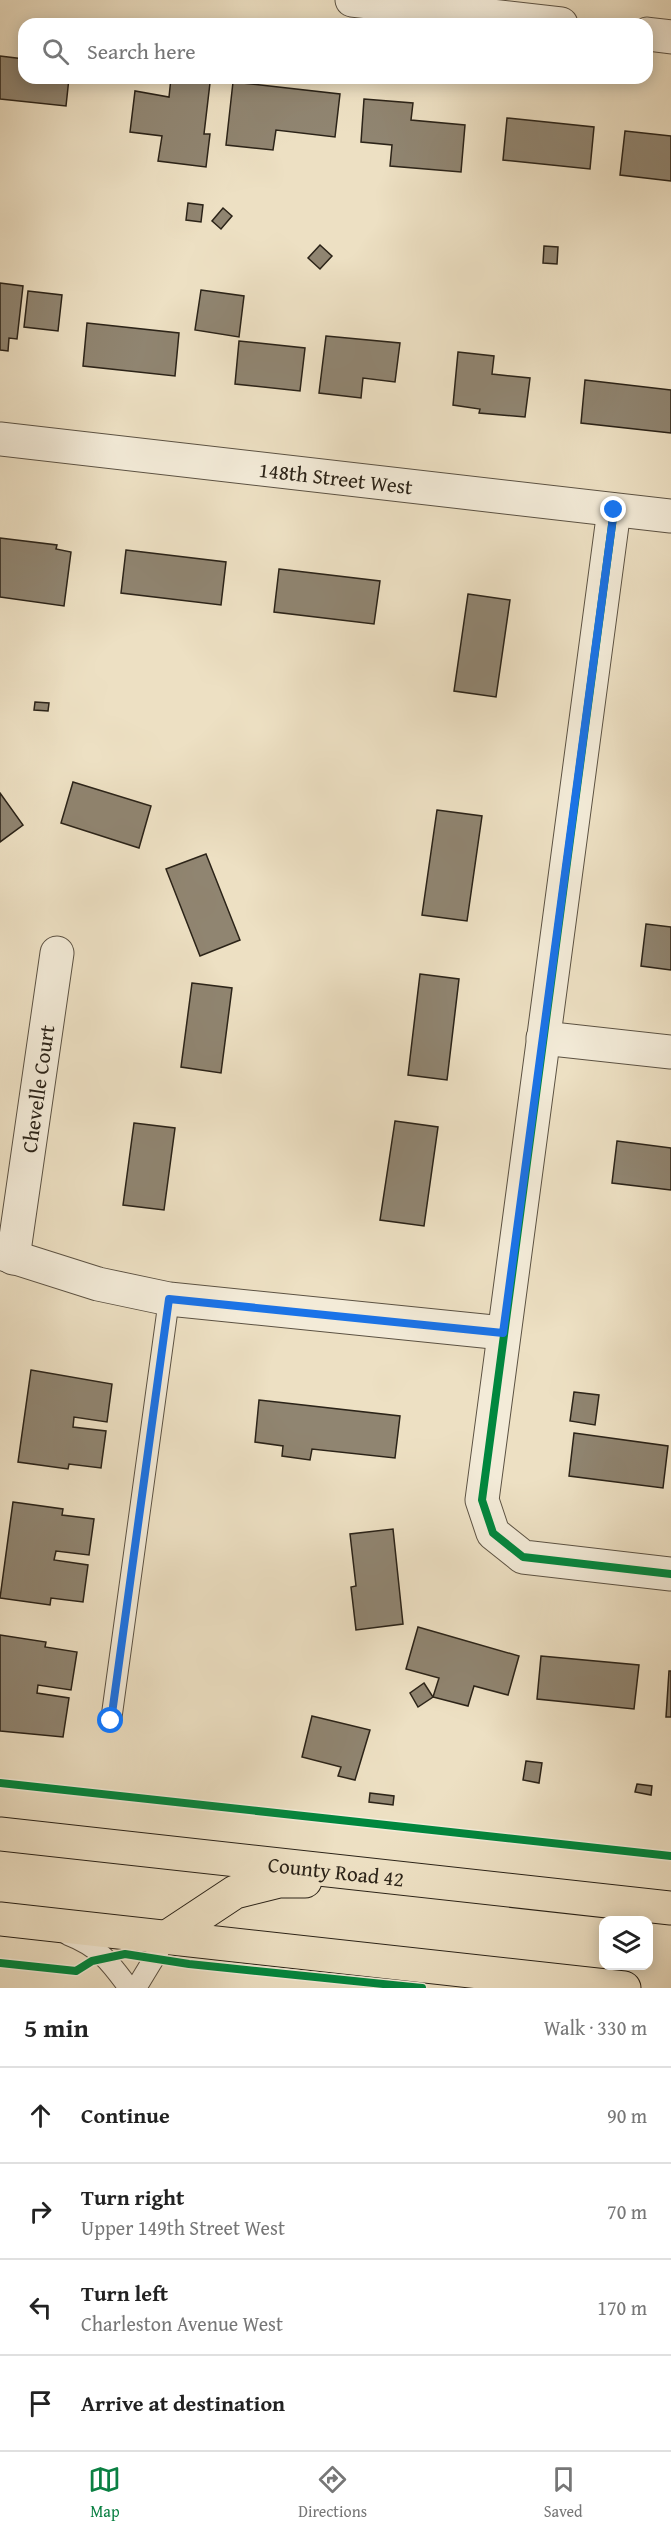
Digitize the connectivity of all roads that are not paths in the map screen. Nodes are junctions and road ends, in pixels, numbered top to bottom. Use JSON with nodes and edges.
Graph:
{"nodes":[{"id":1,"x":352,"y":0,"type":"edge"},
{"id":2,"x":509,"y":18,"type":"edge"},
{"id":3,"x":653,"y":35,"type":"edge"},
{"id":4,"x":671,"y":37,"type":"edge"},
{"id":5,"x":0,"y":439,"type":"edge"},
{"id":6,"x":614,"y":510,"type":"junction"},
{"id":7,"x":671,"y":516,"type":"edge"},
{"id":8,"x":57,"y":953,"type":"dead end"},
{"id":9,"x":543,"y":1038,"type":"junction"},
{"id":10,"x":671,"y":1052,"type":"edge"},
{"id":11,"x":6,"y":1256,"type":"edge"},
{"id":12,"x":169,"y":1299,"type":"junction"},
{"id":13,"x":503,"y":1333,"type":"junction"},
{"id":14,"x":671,"y":1574,"type":"edge"},
{"id":15,"x":111,"y":1721,"type":"dead end"},
{"id":16,"x":0,"y":1834,"type":"edge"},
{"id":17,"x":671,"y":1908,"type":"edge"},
{"id":18,"x":671,"y":1918,"type":"edge"},
{"id":19,"x":0,"y":1919,"type":"edge"},
{"id":20,"x":35,"y":1923,"type":"junction"},
{"id":21,"x":167,"y":1936,"type":"junction"},
{"id":22,"x":129,"y":1988,"type":"edge"},
{"id":23,"x":136,"y":1988,"type":"edge"},
{"id":24,"x":624,"y":1988,"type":"edge"}],
"edges":[{"from":1,"to":2,"type":"street"},
{"from":3,"to":4,"type":"street"},
{"from":5,"to":6,"type":"street","name":"148th Street West"},
{"from":6,"to":7,"type":"street","name":"148th Street West"},
{"from":6,"to":9,"type":"street"},
{"from":8,"to":11,"type":"street","name":"Chevelle Court"},
{"from":9,"to":10,"type":"street"},
{"from":9,"to":13,"type":"street"},
{"from":11,"to":12,"type":"street"},
{"from":12,"to":13,"type":"street"},
{"from":12,"to":15,"type":"lane"},
{"from":13,"to":14,"type":"street"},
{"from":16,"to":17,"type":"highway","name":"County Road 42"},
{"from":18,"to":21,"type":"highway"},
{"from":19,"to":20,"type":"highway"},
{"from":20,"to":21,"type":"highway"},
{"from":20,"to":22,"type":"lane"},
{"from":21,"to":23,"type":"lane"},
{"from":21,"to":24,"type":"highway"}]}
